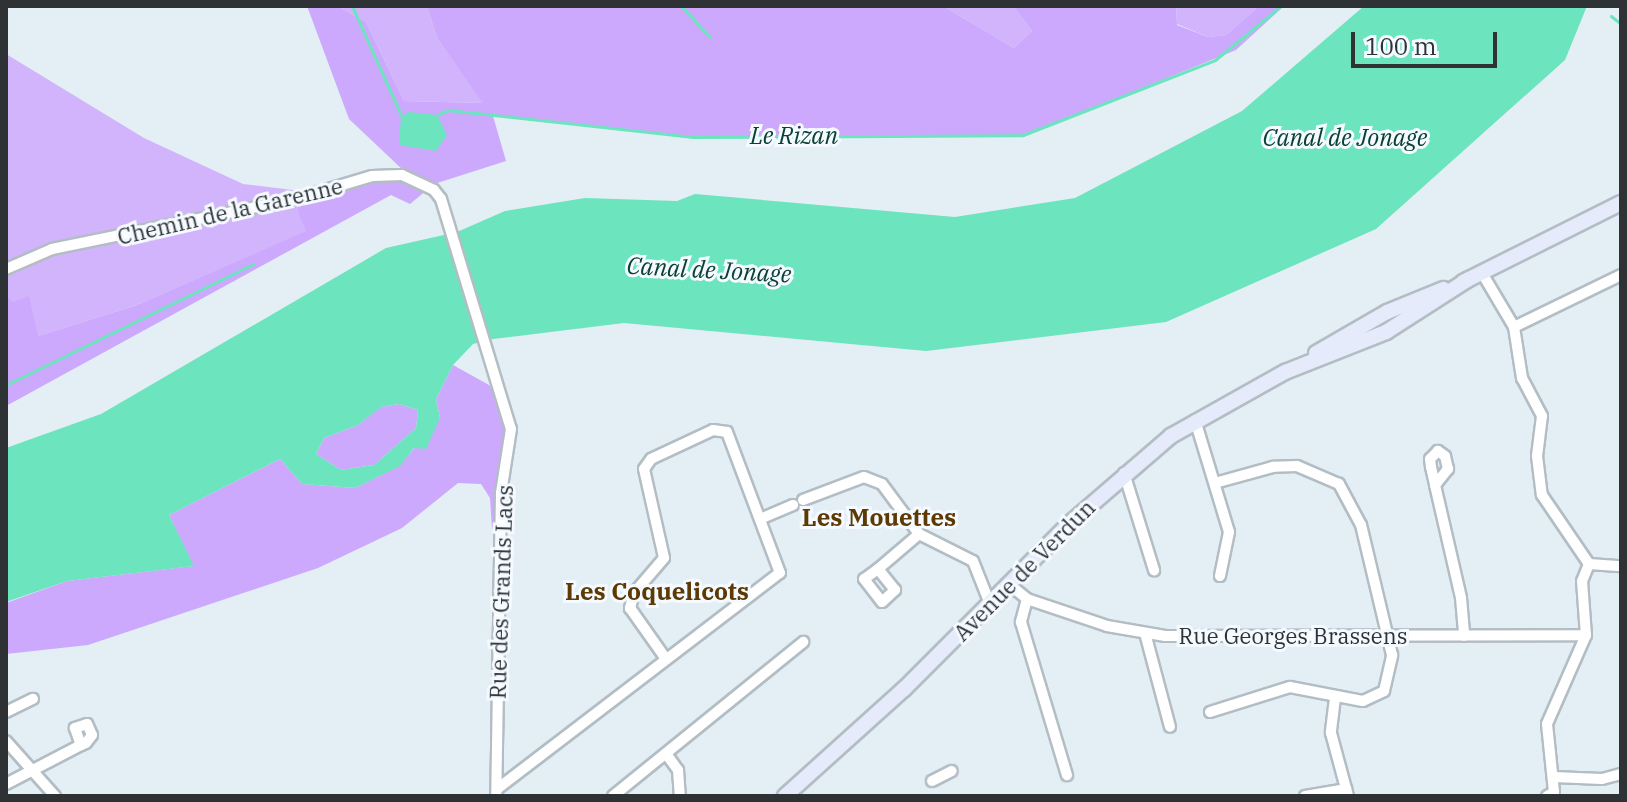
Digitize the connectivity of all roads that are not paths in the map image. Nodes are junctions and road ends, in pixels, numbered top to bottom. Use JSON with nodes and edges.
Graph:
{"nodes":[{"id":1,"x":1621,"y":203,"type":"edge"},
{"id":2,"x":444,"y":208,"type":"joint"},
{"id":3,"x":6,"y":269,"type":"edge"},
{"id":4,"x":1621,"y":275,"type":"edge"},
{"id":5,"x":1476,"y":276,"type":"junction"},
{"id":6,"x":1514,"y":327,"type":"junction"},
{"id":7,"x":1195,"y":420,"type":"junction"},
{"id":8,"x":1124,"y":473,"type":"junction"},
{"id":9,"x":1215,"y":483,"type":"junction"},
{"id":10,"x":1435,"y":485,"type":"dead end"},
{"id":11,"x":760,"y":519,"type":"junction"},
{"id":12,"x":919,"y":534,"type":"junction"},
{"id":13,"x":1589,"y":564,"type":"junction"},
{"id":14,"x":1621,"y":566,"type":"edge"},
{"id":15,"x":878,"y":569,"type":"dead end"},
{"id":16,"x":1154,"y":570,"type":"dead end"},
{"id":17,"x":1220,"y":576,"type":"dead end"},
{"id":18,"x":1010,"y":585,"type":"junction"},
{"id":19,"x":1027,"y":599,"type":"junction"},
{"id":20,"x":990,"y":604,"type":"junction"},
{"id":21,"x":1145,"y":633,"type":"junction"},
{"id":22,"x":1586,"y":635,"type":"junction"},
{"id":23,"x":1464,"y":636,"type":"junction"},
{"id":24,"x":1388,"y":637,"type":"junction"},
{"id":25,"x":803,"y":642,"type":"dead end"},
{"id":26,"x":666,"y":659,"type":"junction"},
{"id":27,"x":1335,"y":698,"type":"junction"},
{"id":28,"x":33,"y":699,"type":"dead end"},
{"id":29,"x":6,"y":712,"type":"edge"},
{"id":30,"x":1210,"y":712,"type":"dead end"},
{"id":31,"x":1170,"y":727,"type":"dead end"},
{"id":32,"x":6,"y":741,"type":"edge"},
{"id":33,"x":81,"y":745,"type":"dead end"},
{"id":34,"x":667,"y":755,"type":"junction"},
{"id":35,"x":33,"y":770,"type":"junction"},
{"id":36,"x":952,"y":771,"type":"dead end"},
{"id":37,"x":1621,"y":774,"type":"edge"},
{"id":38,"x":1067,"y":775,"type":"dead end"},
{"id":39,"x":1554,"y":777,"type":"junction"},
{"id":40,"x":932,"y":781,"type":"dead end"},
{"id":41,"x":6,"y":784,"type":"edge"},
{"id":42,"x":496,"y":792,"type":"edge"},
{"id":43,"x":1347,"y":792,"type":"edge"},
{"id":44,"x":1552,"y":795,"type":"edge"},
{"id":45,"x":55,"y":796,"type":"edge"},
{"id":46,"x":613,"y":796,"type":"edge"},
{"id":47,"x":680,"y":796,"type":"edge"},
{"id":48,"x":785,"y":796,"type":"edge"},
{"id":49,"x":1305,"y":796,"type":"edge"}],
"edges":[{"from":1,"to":5,"type":"main road","name":"Avenue de Verdun"},
{"from":2,"to":3,"type":"street","name":"Chemin de la Garenne"},
{"from":2,"to":42,"type":"street","name":"Rue des Grands Lacs"},
{"from":4,"to":6,"type":"street"},
{"from":5,"to":6,"type":"street"},
{"from":5,"to":7,"type":"main road","name":"Avenue de Verdun"},
{"from":6,"to":13,"type":"street"},
{"from":7,"to":8,"type":"main road","name":"Avenue de Verdun"},
{"from":7,"to":9,"type":"street"},
{"from":8,"to":16,"type":"street"},
{"from":8,"to":18,"type":"main road","name":"Avenue de Verdun"},
{"from":9,"to":17,"type":"street"},
{"from":9,"to":24,"type":"street"},
{"from":10,"to":23,"type":"street"},
{"from":11,"to":12,"type":"street"},
{"from":11,"to":26,"type":"street"},
{"from":11,"to":26,"type":"street"},
{"from":12,"to":15,"type":"street"},
{"from":12,"to":20,"type":"street"},
{"from":13,"to":14,"type":"street"},
{"from":13,"to":22,"type":"street"},
{"from":18,"to":19,"type":"street","name":"Rue Georges Brassens"},
{"from":18,"to":20,"type":"main road","name":"Avenue de Verdun"},
{"from":19,"to":21,"type":"street","name":"Rue Georges Brassens"},
{"from":19,"to":38,"type":"street"},
{"from":20,"to":48,"type":"main road","name":"Avenue de Verdun"},
{"from":21,"to":24,"type":"street","name":"Rue Georges Brassens"},
{"from":21,"to":31,"type":"street"},
{"from":22,"to":23,"type":"street","name":"Rue Georges Brassens"},
{"from":22,"to":39,"type":"street"},
{"from":23,"to":24,"type":"street","name":"Rue Georges Brassens"},
{"from":24,"to":27,"type":"street"},
{"from":25,"to":34,"type":"street"},
{"from":26,"to":42,"type":"street"},
{"from":27,"to":30,"type":"street"},
{"from":27,"to":43,"type":"street"},
{"from":28,"to":29,"type":"street"},
{"from":32,"to":35,"type":"street"},
{"from":33,"to":35,"type":"street"},
{"from":34,"to":46,"type":"street"},
{"from":34,"to":47,"type":"street"},
{"from":35,"to":41,"type":"street"},
{"from":35,"to":45,"type":"street"},
{"from":36,"to":40,"type":"street"},
{"from":37,"to":39,"type":"street"},
{"from":39,"to":44,"type":"street"},
{"from":43,"to":49,"type":"street"}]}
